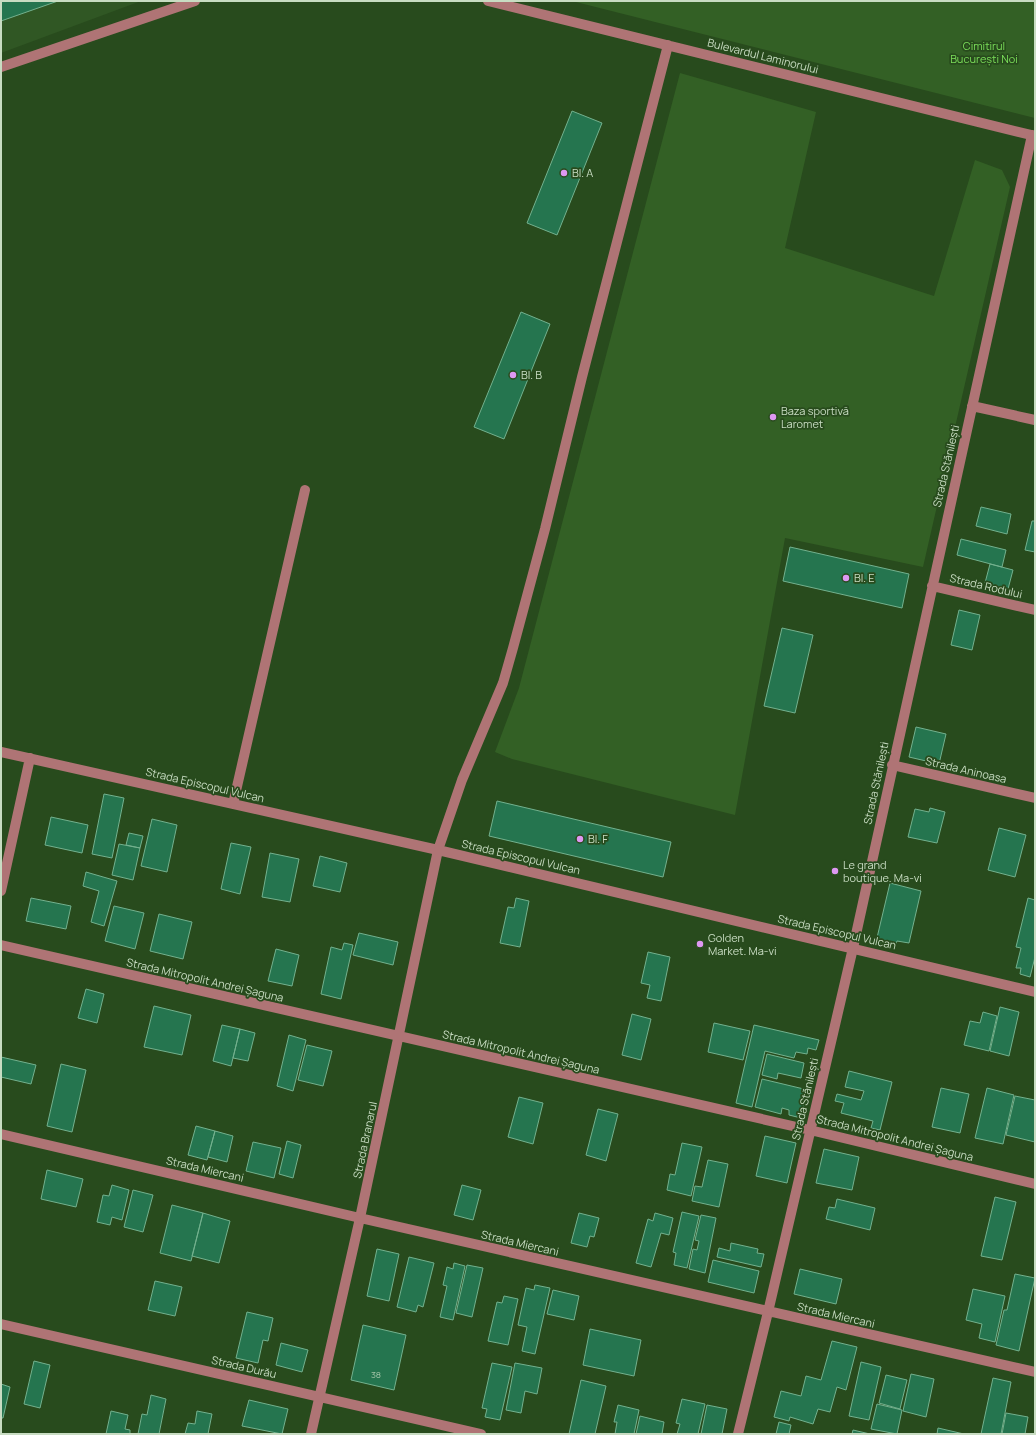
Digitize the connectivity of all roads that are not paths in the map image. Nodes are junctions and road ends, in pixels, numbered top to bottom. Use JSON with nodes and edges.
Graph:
{"nodes":[{"id":1,"x":195,"y":1,"type":"edge"},
{"id":2,"x":488,"y":1,"type":"edge"},
{"id":3,"x":668,"y":45,"type":"junction"},
{"id":4,"x":1,"y":67,"type":"edge"},
{"id":5,"x":1033,"y":135,"type":"edge"},
{"id":6,"x":972,"y":406,"type":"junction"},
{"id":7,"x":1035,"y":420,"type":"edge"},
{"id":8,"x":305,"y":490,"type":"dead end"},
{"id":9,"x":932,"y":586,"type":"junction"},
{"id":10,"x":1035,"y":610,"type":"edge"},
{"id":11,"x":1,"y":752,"type":"edge"},
{"id":12,"x":30,"y":758,"type":"junction"},
{"id":13,"x":892,"y":765,"type":"junction"},
{"id":14,"x":1035,"y":798,"type":"edge"},
{"id":15,"x":233,"y":804,"type":"junction"},
{"id":16,"x":438,"y":850,"type":"junction"},
{"id":17,"x":1,"y":891,"type":"edge"},
{"id":18,"x":1,"y":945,"type":"edge"},
{"id":19,"x":853,"y":948,"type":"junction"},
{"id":20,"x":1035,"y":992,"type":"edge"},
{"id":21,"x":399,"y":1036,"type":"junction"},
{"id":22,"x":810,"y":1130,"type":"junction"},
{"id":23,"x":1,"y":1134,"type":"edge"},
{"id":24,"x":1035,"y":1184,"type":"edge"},
{"id":25,"x":360,"y":1218,"type":"junction"},
{"id":26,"x":768,"y":1312,"type":"junction"},
{"id":27,"x":1,"y":1324,"type":"edge"},
{"id":28,"x":1035,"y":1372,"type":"edge"},
{"id":29,"x":320,"y":1397,"type":"junction"},
{"id":30,"x":311,"y":1434,"type":"edge"},
{"id":31,"x":481,"y":1434,"type":"edge"},
{"id":32,"x":738,"y":1434,"type":"edge"}],
"edges":[{"from":1,"to":4,"type":"street"},
{"from":2,"to":3,"type":"street","name":"Bulevardul Laminorului"},
{"from":3,"to":5,"type":"street","name":"Bulevardul Laminorului"},
{"from":3,"to":16,"type":"street","name":"Strada Branarul"},
{"from":5,"to":6,"type":"street","name":"Strada Stănilești"},
{"from":6,"to":7,"type":"street"},
{"from":6,"to":9,"type":"street","name":"Strada Stănilești"},
{"from":8,"to":15,"type":"street"},
{"from":9,"to":10,"type":"street","name":"Strada Rodului"},
{"from":9,"to":13,"type":"street","name":"Strada Stănilești"},
{"from":11,"to":12,"type":"street","name":"Strada Episcopul Vulcan"},
{"from":12,"to":15,"type":"street","name":"Strada Episcopul Vulcan"},
{"from":12,"to":17,"type":"street"},
{"from":13,"to":14,"type":"street","name":"Strada Aninoasa"},
{"from":13,"to":19,"type":"street","name":"Strada Stănilești"},
{"from":15,"to":16,"type":"street","name":"Strada Episcopul Vulcan"},
{"from":16,"to":19,"type":"street","name":"Strada Episcopul Vulcan"},
{"from":16,"to":21,"type":"street","name":"Strada Branarul"},
{"from":18,"to":21,"type":"street","name":"Strada Mitropolit Andrei Șaguna"},
{"from":19,"to":20,"type":"street","name":"Strada Episcopul Vulcan"},
{"from":19,"to":22,"type":"street","name":"Strada Stănilești"},
{"from":21,"to":22,"type":"street","name":"Strada Mitropolit Andrei Șaguna"},
{"from":21,"to":25,"type":"street","name":"Strada Branarul"},
{"from":22,"to":24,"type":"street","name":"Strada Mitropolit Andrei Șaguna"},
{"from":22,"to":26,"type":"street","name":"Strada Stănilești"},
{"from":23,"to":25,"type":"street","name":"Strada Miercani"},
{"from":25,"to":26,"type":"street","name":"Strada Miercani"},
{"from":25,"to":29,"type":"street","name":"Strada Branarul"},
{"from":26,"to":28,"type":"street","name":"Strada Miercani"},
{"from":26,"to":32,"type":"street","name":"Strada Stănilești"},
{"from":27,"to":29,"type":"street","name":"Strada Durău"},
{"from":29,"to":30,"type":"street","name":"Strada Branarul"},
{"from":29,"to":31,"type":"street","name":"Strada Durău"}]}
